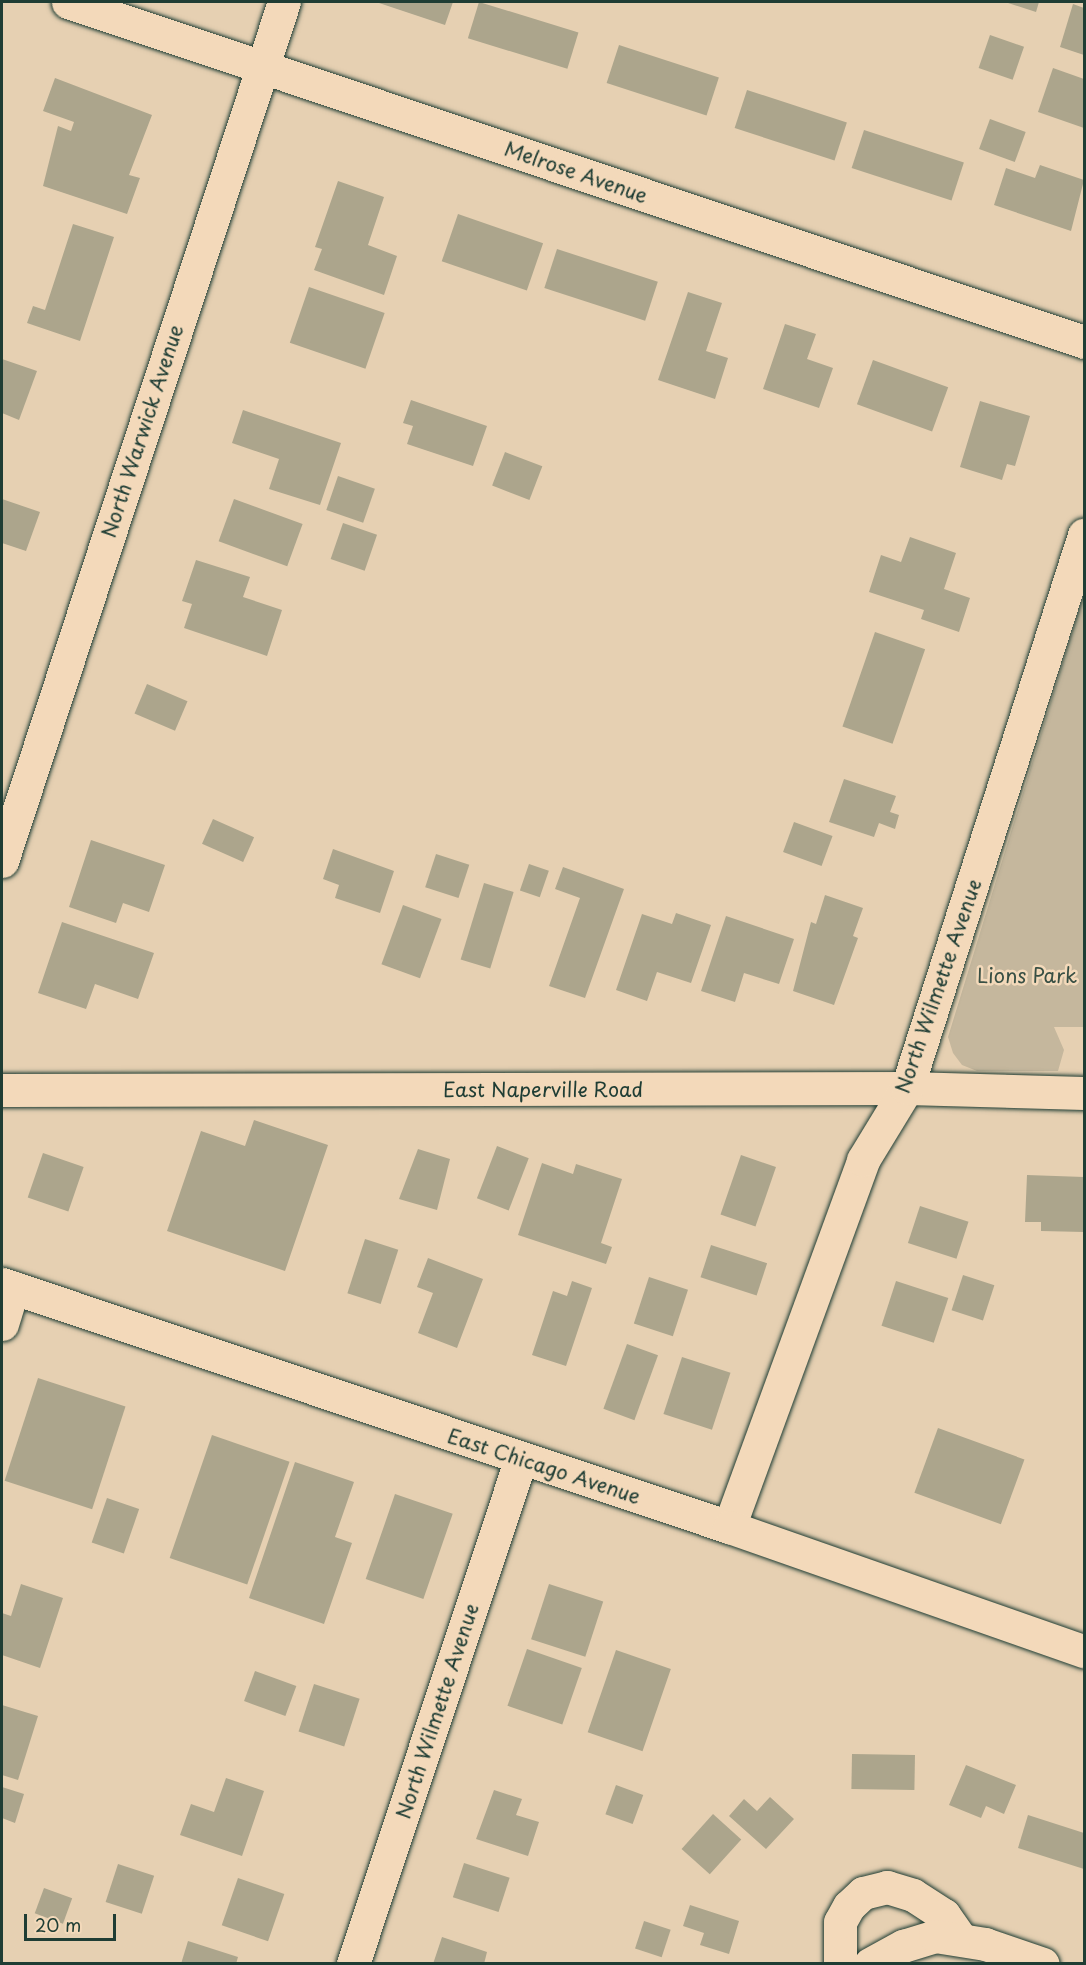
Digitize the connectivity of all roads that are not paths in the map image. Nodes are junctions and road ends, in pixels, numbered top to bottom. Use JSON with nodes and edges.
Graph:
{"nodes":[{"id":1,"x":68,"y":2,"type":"edge"},
{"id":2,"x":284,"y":2,"type":"edge"},
{"id":3,"x":262,"y":67,"type":"junction"},
{"id":4,"x":1084,"y":342,"type":"edge"},
{"id":5,"x":1084,"y":535,"type":"edge"},
{"id":6,"x":2,"y":861,"type":"edge"},
{"id":7,"x":907,"y":1088,"type":"junction"},
{"id":8,"x":2,"y":1090,"type":"edge"},
{"id":9,"x":1084,"y":1093,"type":"edge"},
{"id":10,"x":7,"y":1286,"type":"edge"},
{"id":11,"x":2,"y":1324,"type":"edge"},
{"id":12,"x":521,"y":1458,"type":"junction"},
{"id":13,"x":729,"y":1527,"type":"junction"},
{"id":14,"x":1084,"y":1651,"type":"edge"},
{"id":15,"x":961,"y":1939,"type":"junction"},
{"id":16,"x":353,"y":1964,"type":"edge"},
{"id":17,"x":840,"y":1964,"type":"edge"},
{"id":18,"x":870,"y":1964,"type":"edge"},
{"id":19,"x":1043,"y":1964,"type":"edge"}],
"edges":[{"from":1,"to":3,"type":"street","name":"Melrose Avenue"},
{"from":2,"to":3,"type":"street","name":"North Warwick Avenue"},
{"from":3,"to":4,"type":"street","name":"Melrose Avenue"},
{"from":3,"to":6,"type":"street","name":"North Warwick Avenue"},
{"from":5,"to":7,"type":"street","name":"North Wilmette Avenue"},
{"from":7,"to":8,"type":"street","name":"East Naperville Road"},
{"from":7,"to":9,"type":"street","name":"East Naperville Road"},
{"from":7,"to":13,"type":"street","name":"North Wilmette Avenue"},
{"from":10,"to":11,"type":"street"},
{"from":10,"to":12,"type":"street","name":"East Chicago Avenue"},
{"from":12,"to":13,"type":"street","name":"East Chicago Avenue"},
{"from":12,"to":16,"type":"street","name":"North Wilmette Avenue"},
{"from":13,"to":14,"type":"street","name":"East Chicago Avenue"},
{"from":15,"to":17,"type":"street"},
{"from":15,"to":18,"type":"street"},
{"from":15,"to":19,"type":"street"}]}
